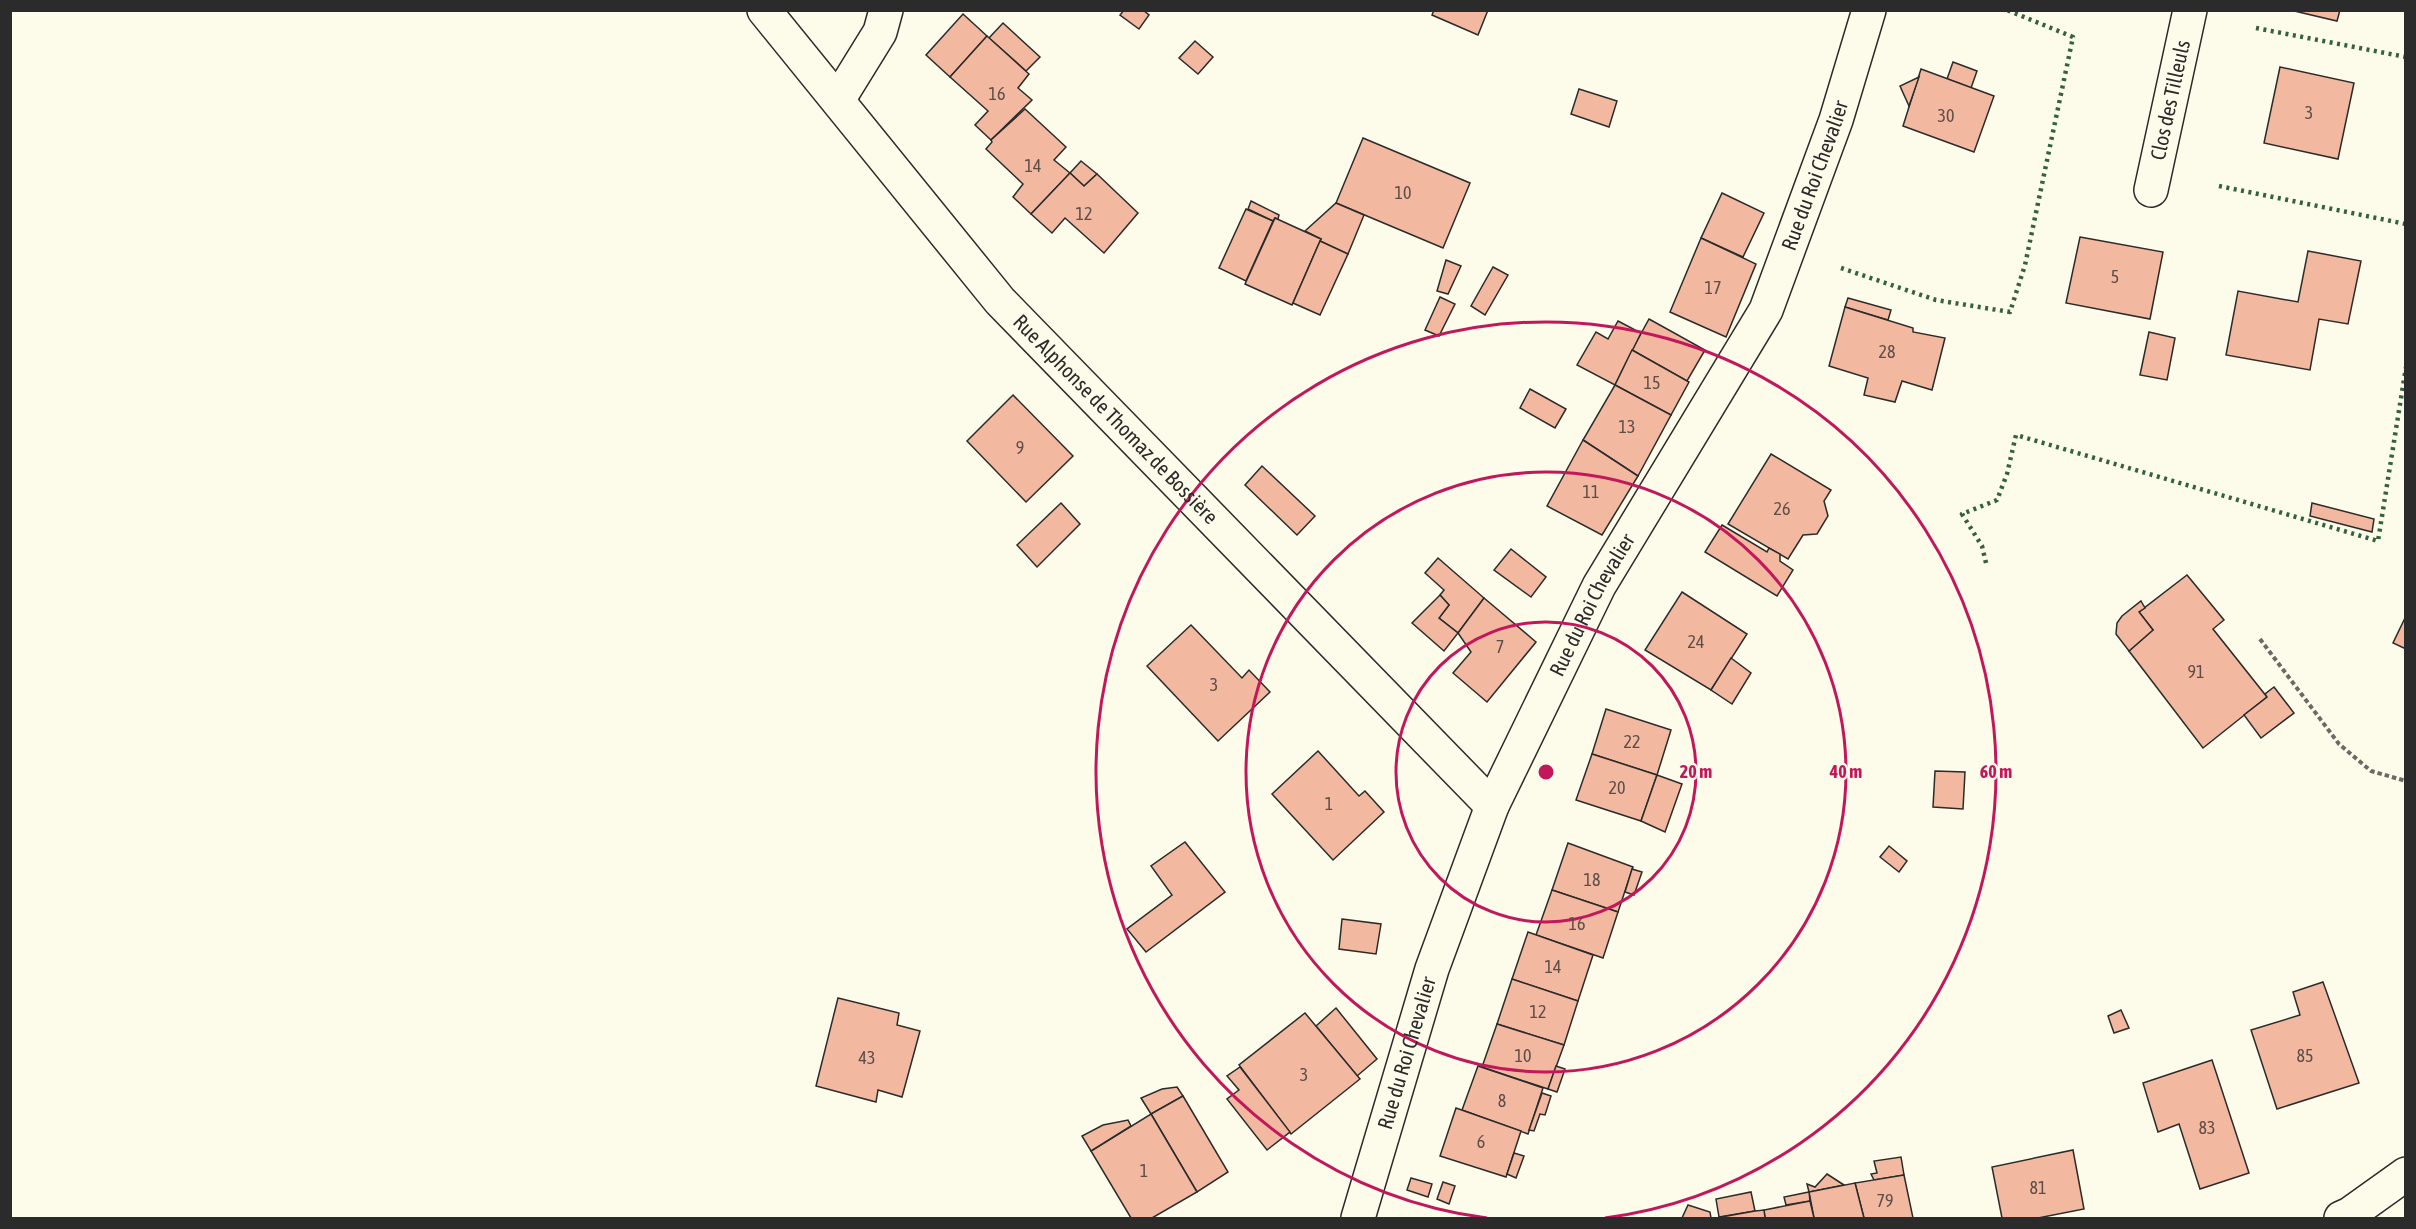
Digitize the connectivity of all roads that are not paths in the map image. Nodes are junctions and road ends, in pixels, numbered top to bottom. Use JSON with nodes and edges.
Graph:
{"nodes":[{"id":1,"x":764,"y":10,"type":"edge"},
{"id":2,"x":886,"y":10,"type":"edge"},
{"id":3,"x":1869,"y":10,"type":"edge"},
{"id":4,"x":2190,"y":10,"type":"edge"},
{"id":5,"x":838,"y":100,"type":"junction"},
{"id":6,"x":2151,"y":190,"type":"dead end"},
{"id":7,"x":1492,"y":806,"type":"junction"},
{"id":8,"x":2406,"y":1174,"type":"edge"},
{"id":9,"x":1358,"y":1218,"type":"edge"},
{"id":10,"x":2341,"y":1218,"type":"edge"}],
"edges":[{"from":1,"to":5,"type":"street","name":"Rue Alphonse de Thomaz de Bossière"},
{"from":2,"to":5,"type":"street"},
{"from":3,"to":7,"type":"street","name":"Rue du Roi Chevalier"},
{"from":4,"to":6,"type":"street","name":"Clos des Tilleuls"},
{"from":5,"to":7,"type":"street","name":"Rue Alphonse de Thomaz de Bossière"},
{"from":7,"to":9,"type":"street","name":"Rue du Roi Chevalier"},
{"from":8,"to":10,"type":"street"}]}
